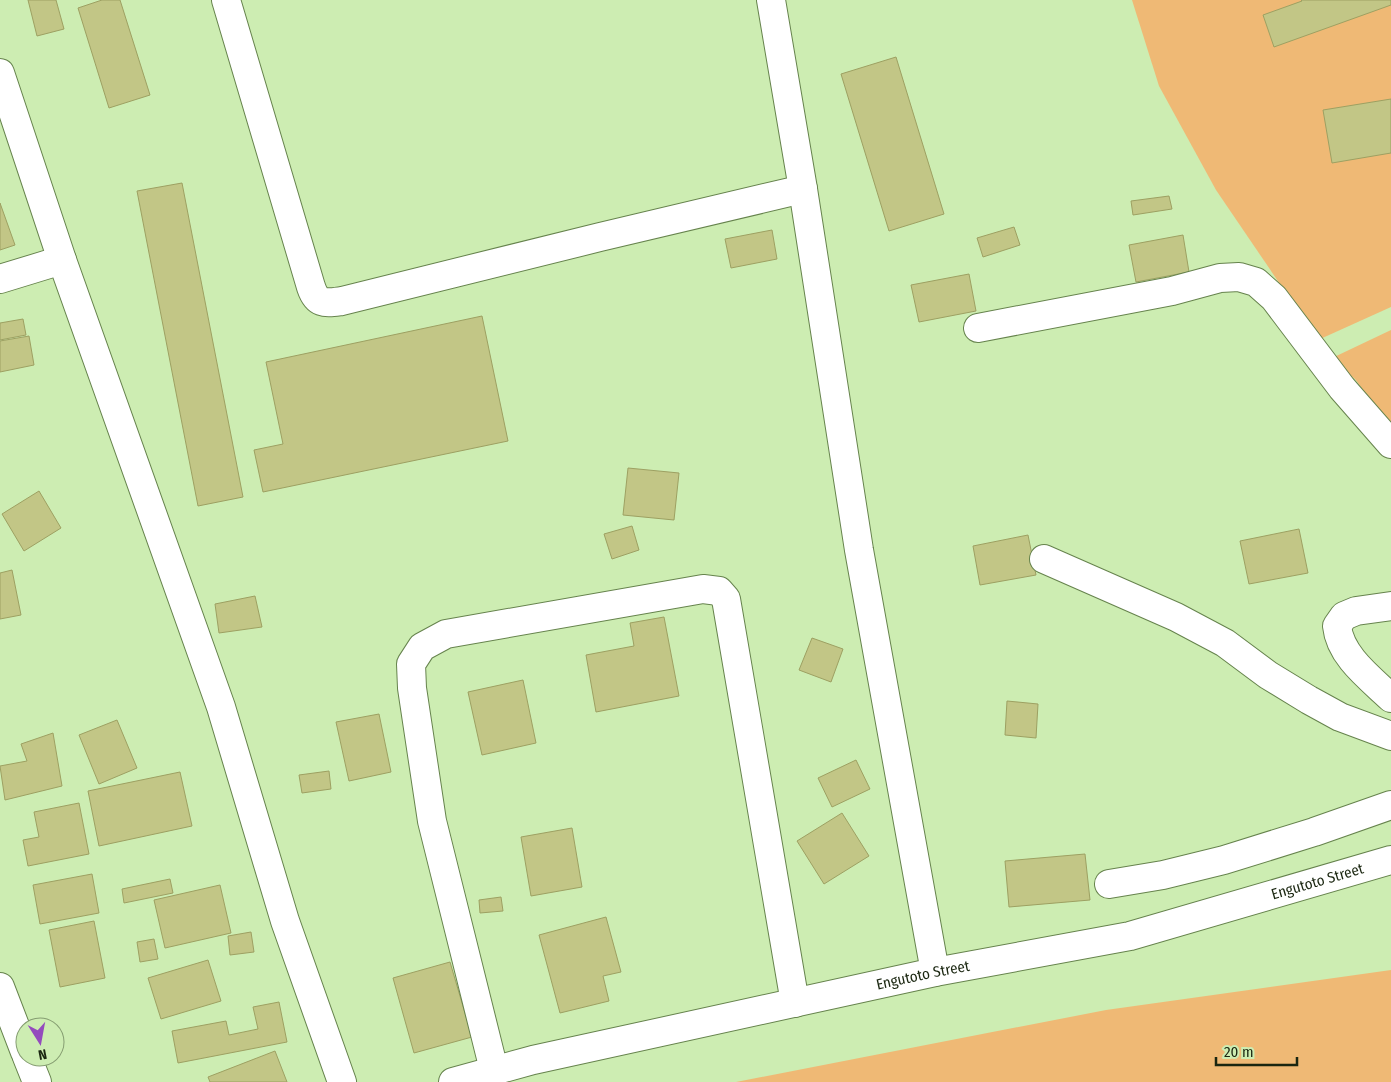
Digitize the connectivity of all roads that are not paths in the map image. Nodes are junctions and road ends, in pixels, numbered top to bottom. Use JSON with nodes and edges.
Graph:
{"nodes":[{"id":1,"x":226,"y":0,"type":"edge"},
{"id":2,"x":771,"y":0,"type":"edge"},
{"id":3,"x":0,"y":73,"type":"edge"},
{"id":4,"x":803,"y":189,"type":"junction"},
{"id":5,"x":62,"y":260,"type":"junction"},
{"id":6,"x":0,"y":279,"type":"edge"},
{"id":7,"x":978,"y":328,"type":"dead end"},
{"id":8,"x":1391,"y":444,"type":"edge"},
{"id":9,"x":1044,"y":559,"type":"dead end"},
{"id":10,"x":1391,"y":606,"type":"edge"},
{"id":11,"x":1391,"y":698,"type":"edge"},
{"id":12,"x":1391,"y":736,"type":"edge"},
{"id":13,"x":1391,"y":805,"type":"edge"},
{"id":14,"x":1391,"y":860,"type":"edge"},
{"id":15,"x":1109,"y":884,"type":"dead end"},
{"id":16,"x":935,"y":972,"type":"junction"},
{"id":17,"x":0,"y":987,"type":"edge"},
{"id":18,"x":795,"y":1003,"type":"junction"},
{"id":19,"x":15,"y":1026,"type":"edge"},
{"id":20,"x":31,"y":1067,"type":"edge"},
{"id":21,"x":494,"y":1070,"type":"junction"},
{"id":22,"x":37,"y":1082,"type":"edge"},
{"id":23,"x":342,"y":1082,"type":"edge"},
{"id":24,"x":453,"y":1082,"type":"edge"}],
"edges":[{"from":1,"to":4,"type":"street"},
{"from":2,"to":4,"type":"street"},
{"from":3,"to":5,"type":"street"},
{"from":4,"to":16,"type":"street"},
{"from":5,"to":6,"type":"street"},
{"from":5,"to":23,"type":"street"},
{"from":7,"to":8,"type":"street"},
{"from":9,"to":12,"type":"street"},
{"from":10,"to":11,"type":"street"},
{"from":13,"to":15,"type":"street"},
{"from":14,"to":16,"type":"street","name":"Engutoto Street"},
{"from":16,"to":18,"type":"street","name":"Engutoto Street"},
{"from":17,"to":19,"type":"street"},
{"from":18,"to":21,"type":"street","name":"Engutoto Street"},
{"from":18,"to":21,"type":"street"},
{"from":20,"to":22,"type":"street"},
{"from":21,"to":24,"type":"street","name":"Engutoto Street"}]}
